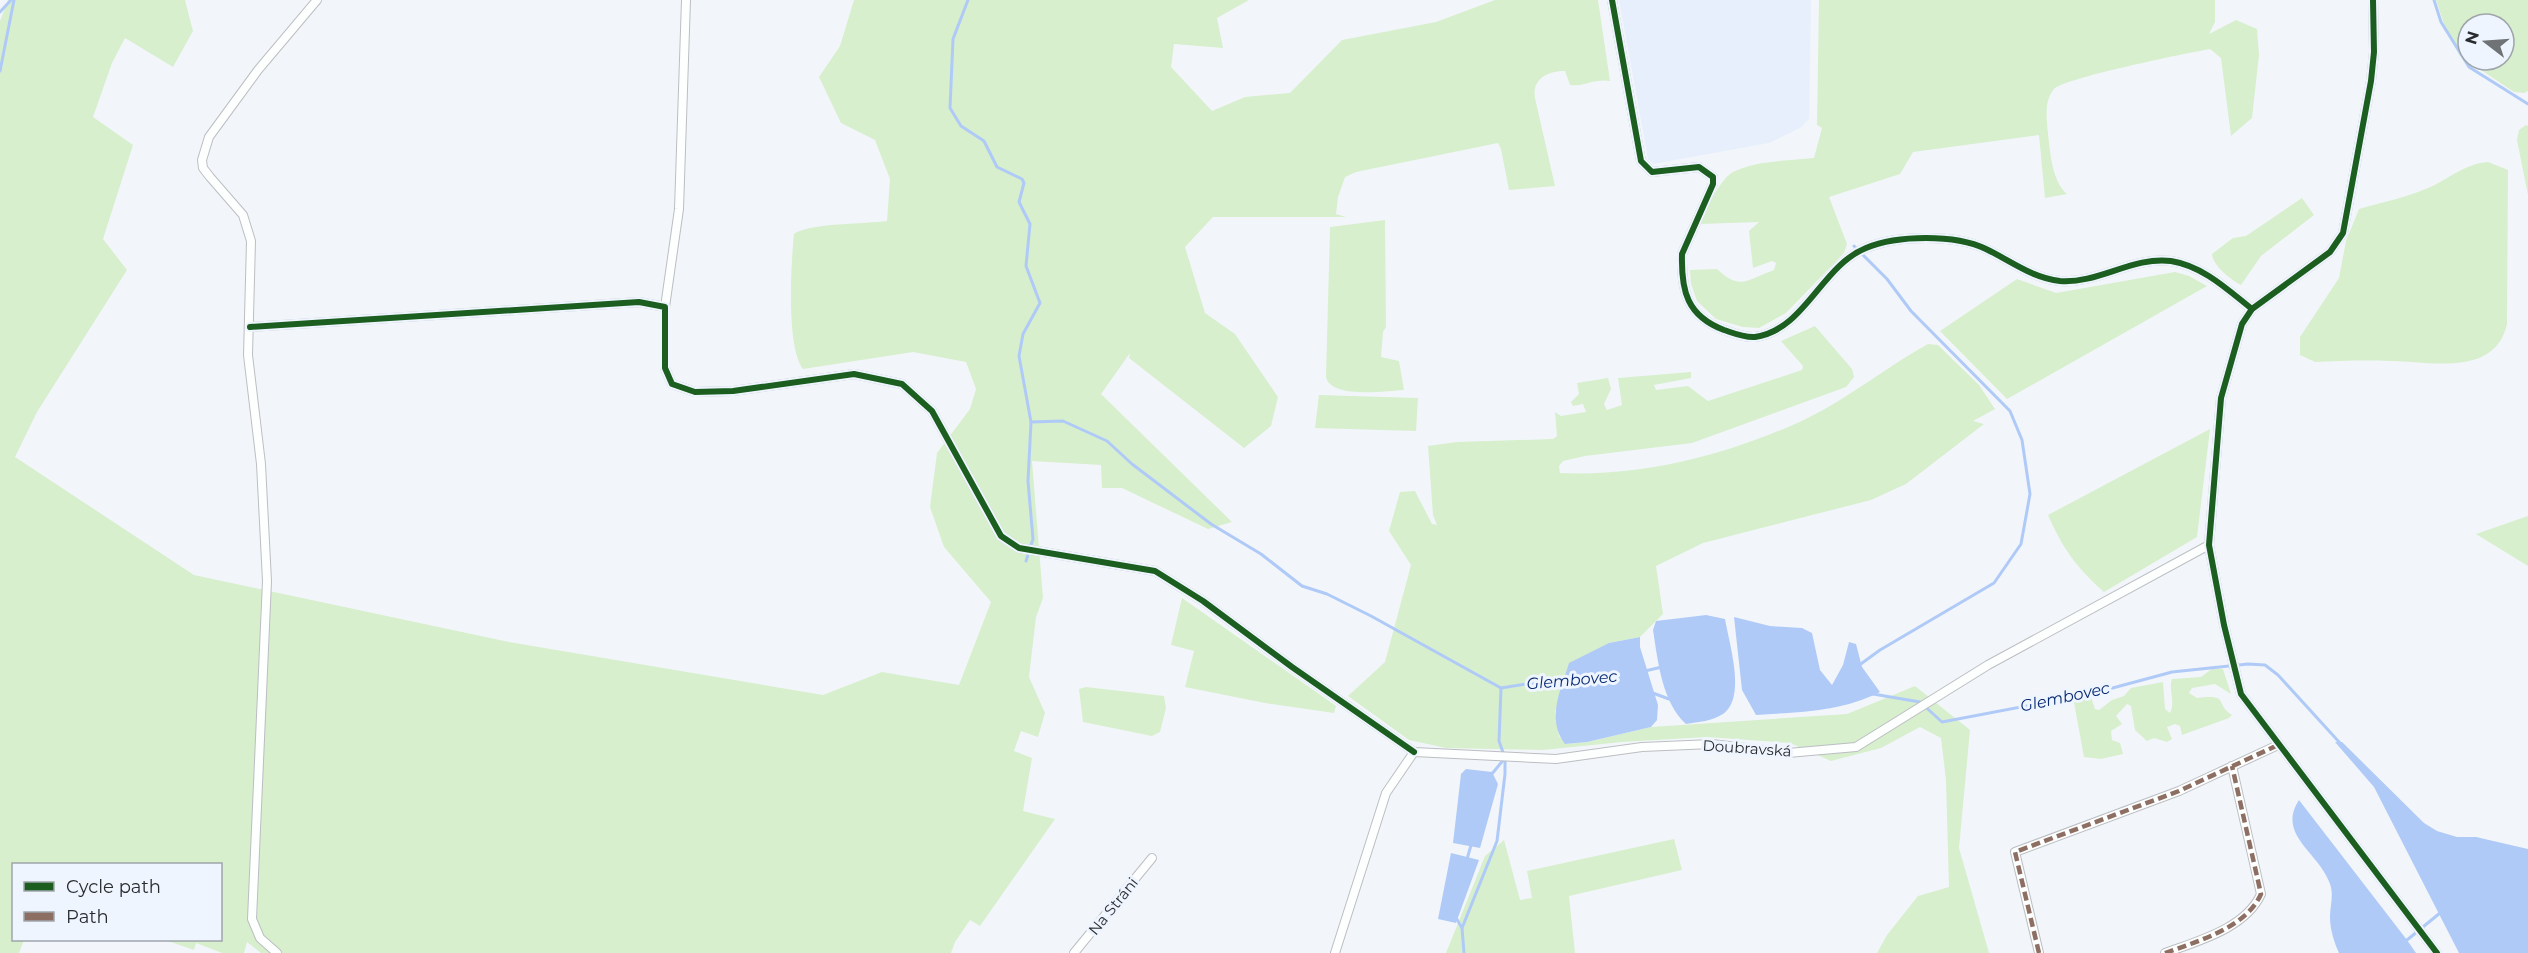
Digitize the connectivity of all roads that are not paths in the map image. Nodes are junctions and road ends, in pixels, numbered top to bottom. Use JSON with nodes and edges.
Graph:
{"nodes":[{"id":1,"x":317,"y":0,"type":"edge"},
{"id":2,"x":686,"y":0,"type":"edge"},
{"id":3,"x":1612,"y":0,"type":"edge"},
{"id":4,"x":2373,"y":0,"type":"edge"},
{"id":5,"x":665,"y":307,"type":"junction"},
{"id":6,"x":2252,"y":309,"type":"junction"},
{"id":7,"x":250,"y":327,"type":"junction"},
{"id":8,"x":2209,"y":545,"type":"junction"},
{"id":9,"x":2278,"y":745,"type":"junction"},
{"id":10,"x":1414,"y":752,"type":"junction"},
{"id":11,"x":2232,"y":766,"type":"junction"},
{"id":12,"x":1152,"y":858,"type":"dead end"},
{"id":13,"x":277,"y":953,"type":"edge"},
{"id":14,"x":1074,"y":953,"type":"edge"},
{"id":15,"x":1335,"y":953,"type":"edge"},
{"id":16,"x":2039,"y":953,"type":"edge"},
{"id":17,"x":2165,"y":953,"type":"edge"},
{"id":18,"x":2437,"y":953,"type":"edge"}],
"edges":[{"from":1,"to":7,"type":"street"},
{"from":2,"to":5,"type":"street"},
{"from":3,"to":6,"type":"street"},
{"from":4,"to":6,"type":"street"},
{"from":5,"to":7,"type":"street"},
{"from":5,"to":10,"type":"street"},
{"from":6,"to":8,"type":"street"},
{"from":7,"to":13,"type":"street"},
{"from":8,"to":9,"type":"street"},
{"from":8,"to":10,"type":"street","name":"Doubravská"},
{"from":9,"to":11,"type":"street"},
{"from":9,"to":18,"type":"street"},
{"from":10,"to":15,"type":"street"},
{"from":11,"to":16,"type":"street"},
{"from":11,"to":17,"type":"street"},
{"from":12,"to":14,"type":"street","name":"Na Stráni"}]}
